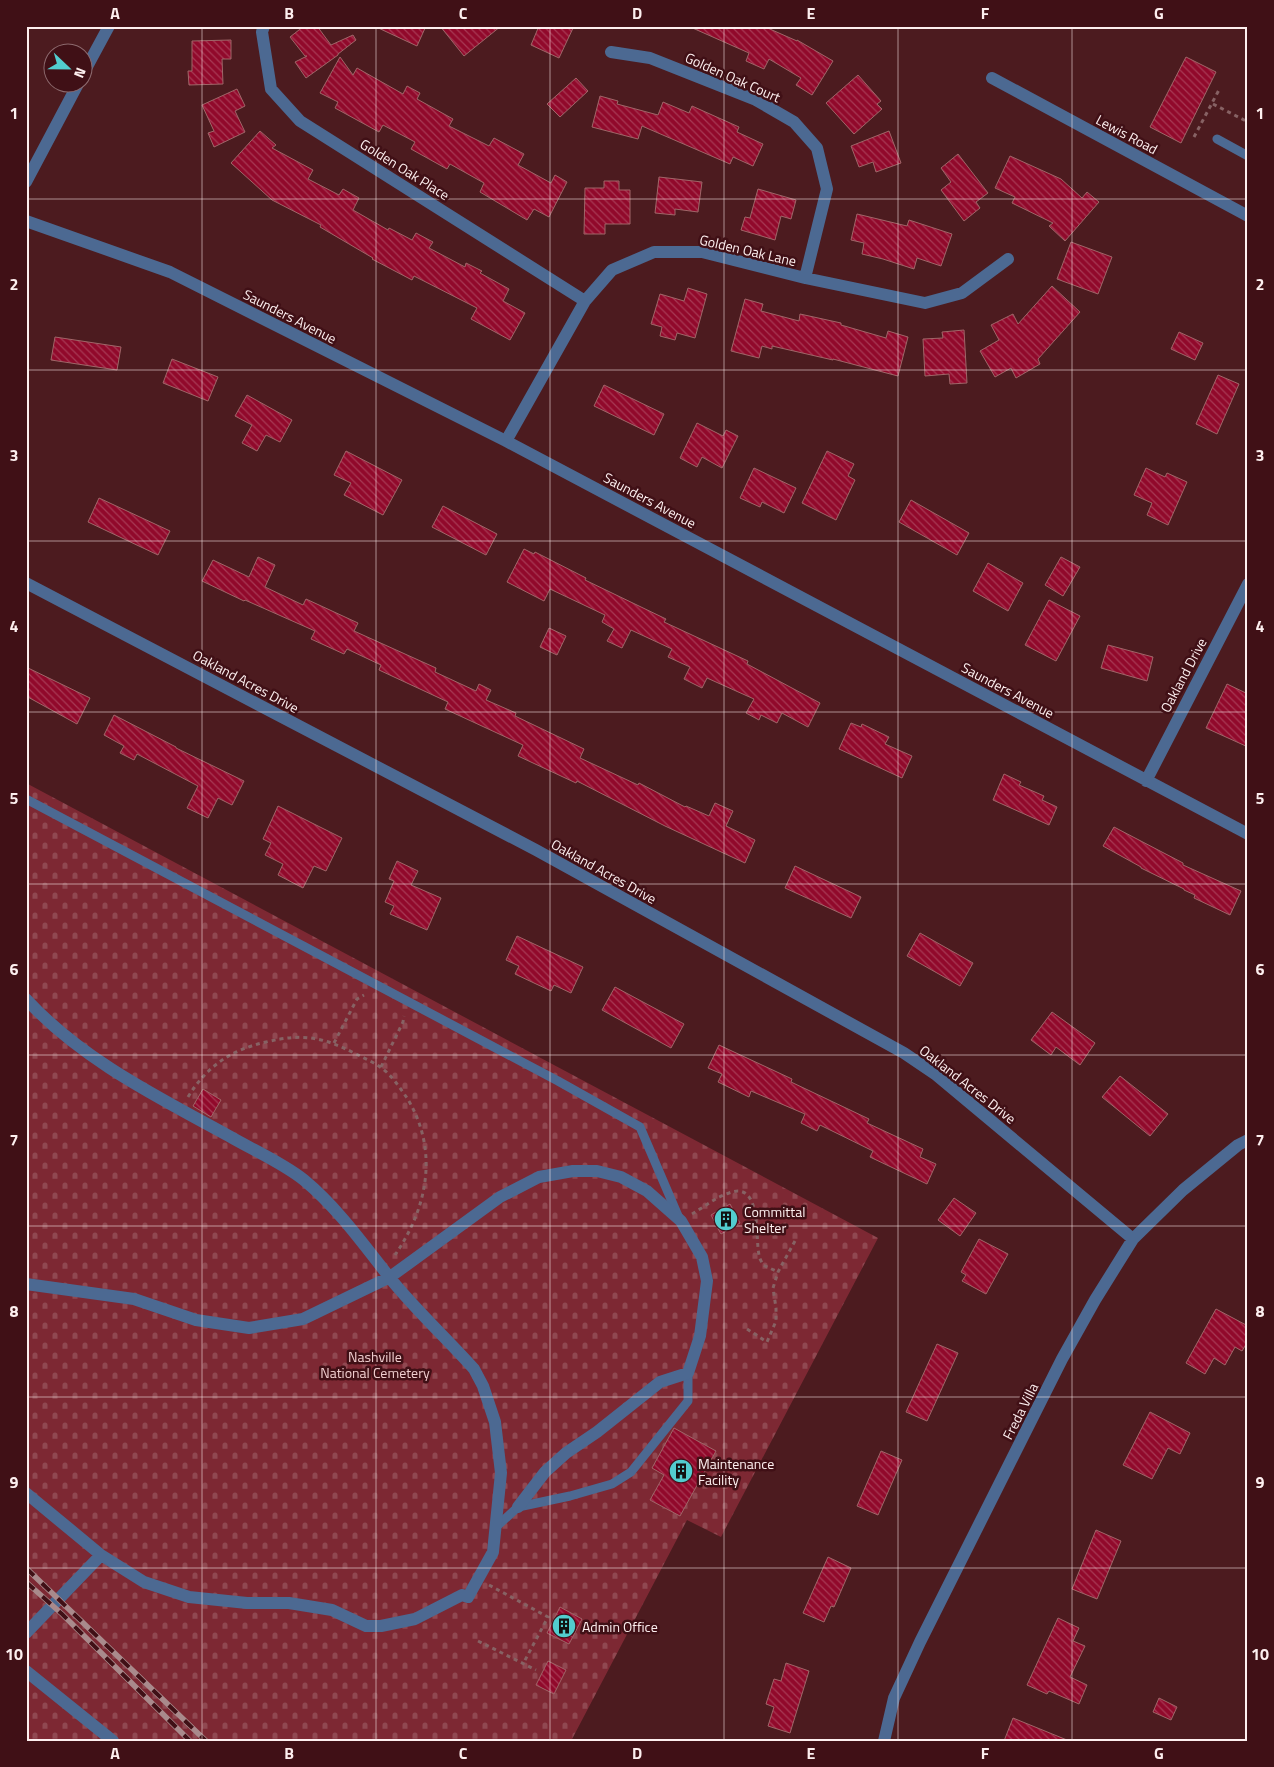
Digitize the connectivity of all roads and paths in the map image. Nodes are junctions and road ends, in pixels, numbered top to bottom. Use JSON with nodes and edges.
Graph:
{"nodes":[{"id":1,"x":109,"y":26,"type":"edge"},
{"id":2,"x":264,"y":26,"type":"edge"},
{"id":3,"x":611,"y":52,"type":"dead end"},
{"id":4,"x":92,"y":57,"type":"edge"},
{"id":5,"x":992,"y":78,"type":"dead end"},
{"id":6,"x":1220,"y":88,"type":"dead end"},
{"id":7,"x":74,"y":92,"type":"edge"},
{"id":8,"x":1212,"y":104,"type":"junction"},
{"id":9,"x":1248,"y":122,"type":"edge"},
{"id":10,"x":1194,"y":137,"type":"dead end"},
{"id":11,"x":1217,"y":139,"type":"dead end"},
{"id":12,"x":1248,"y":156,"type":"edge"},
{"id":13,"x":26,"y":182,"type":"edge"},
{"id":14,"x":1248,"y":216,"type":"edge"},
{"id":15,"x":26,"y":221,"type":"edge"},
{"id":16,"x":1008,"y":259,"type":"dead end"},
{"id":17,"x":805,"y":278,"type":"junction"},
{"id":18,"x":584,"y":301,"type":"junction"},
{"id":19,"x":506,"y":441,"type":"junction"},
{"id":20,"x":26,"y":583,"type":"edge"},
{"id":21,"x":1248,"y":584,"type":"edge"},
{"id":22,"x":1146,"y":780,"type":"junction"},
{"id":23,"x":26,"y":799,"type":"edge"},
{"id":24,"x":1248,"y":834,"type":"edge"},
{"id":25,"x":364,"y":995,"type":"dead end"},
{"id":26,"x":26,"y":999,"type":"edge"},
{"id":27,"x":404,"y":1016,"type":"dead end"},
{"id":28,"x":334,"y":1043,"type":"junction"},
{"id":29,"x":381,"y":1067,"type":"junction"},
{"id":30,"x":180,"y":1109,"type":"junction"},
{"id":31,"x":1248,"y":1140,"type":"edge"},
{"id":32,"x":680,"y":1221,"type":"junction"},
{"id":33,"x":1133,"y":1239,"type":"junction"},
{"id":34,"x":795,"y":1241,"type":"dead end"},
{"id":35,"x":778,"y":1272,"type":"junction"},
{"id":36,"x":387,"y":1273,"type":"junction"},
{"id":37,"x":26,"y":1284,"type":"edge"},
{"id":38,"x":746,"y":1328,"type":"dead end"},
{"id":39,"x":688,"y":1374,"type":"junction"},
{"id":40,"x":26,"y":1493,"type":"edge"},
{"id":41,"x":518,"y":1507,"type":"junction"},
{"id":42,"x":496,"y":1527,"type":"junction"},
{"id":43,"x":101,"y":1555,"type":"junction"},
{"id":44,"x":478,"y":1579,"type":"junction"},
{"id":45,"x":26,"y":1632,"type":"edge"},
{"id":46,"x":478,"y":1641,"type":"dead end"},
{"id":47,"x":523,"y":1664,"type":"junction"},
{"id":48,"x":536,"y":1670,"type":"dead end"},
{"id":49,"x":26,"y":1672,"type":"edge"},
{"id":50,"x":113,"y":1741,"type":"edge"},
{"id":51,"x":884,"y":1741,"type":"edge"}],
"edges":[{"from":1,"to":4,"type":"street"},
{"from":2,"to":18,"type":"street","name":"Golden Oak Place"},
{"from":3,"to":17,"type":"street","name":"Golden Oak Court"},
{"from":5,"to":14,"type":"street","name":"Lewis Road"},
{"from":6,"to":8,"type":"path"},
{"from":7,"to":13,"type":"street"},
{"from":8,"to":9,"type":"path"},
{"from":8,"to":10,"type":"path"},
{"from":11,"to":12,"type":"lane"},
{"from":15,"to":19,"type":"street","name":"Saunders Avenue"},
{"from":16,"to":17,"type":"street","name":"Golden Oak Lane"},
{"from":17,"to":18,"type":"street","name":"Golden Oak Lane"},
{"from":18,"to":19,"type":"street","name":"Golden Oak Lane"},
{"from":19,"to":22,"type":"street","name":"Saunders Avenue"},
{"from":20,"to":33,"type":"street","name":"Oakland Acres Drive"},
{"from":21,"to":22,"type":"street","name":"Oakland Drive"},
{"from":22,"to":24,"type":"street","name":"Saunders Avenue"},
{"from":23,"to":32,"type":"lane"},
{"from":25,"to":28,"type":"path"},
{"from":26,"to":30,"type":"street"},
{"from":27,"to":29,"type":"path"},
{"from":28,"to":29,"type":"path"},
{"from":28,"to":30,"type":"path"},
{"from":29,"to":36,"type":"path"},
{"from":30,"to":36,"type":"street"},
{"from":31,"to":33,"type":"street","name":"Freda Villa"},
{"from":32,"to":35,"type":"path"},
{"from":32,"to":36,"type":"street"},
{"from":32,"to":39,"type":"street"},
{"from":33,"to":51,"type":"street","name":"Freda Villa"},
{"from":34,"to":35,"type":"path"},
{"from":35,"to":38,"type":"path"},
{"from":36,"to":37,"type":"street"},
{"from":36,"to":42,"type":"street"},
{"from":39,"to":41,"type":"street"},
{"from":39,"to":41,"type":"lane"},
{"from":40,"to":43,"type":"street"},
{"from":41,"to":42,"type":"lane"},
{"from":42,"to":44,"type":"street"},
{"from":43,"to":44,"type":"street"},
{"from":43,"to":45,"type":"street"},
{"from":44,"to":47,"type":"path"},
{"from":46,"to":47,"type":"path"},
{"from":47,"to":48,"type":"path"},
{"from":49,"to":50,"type":"street"}]}
